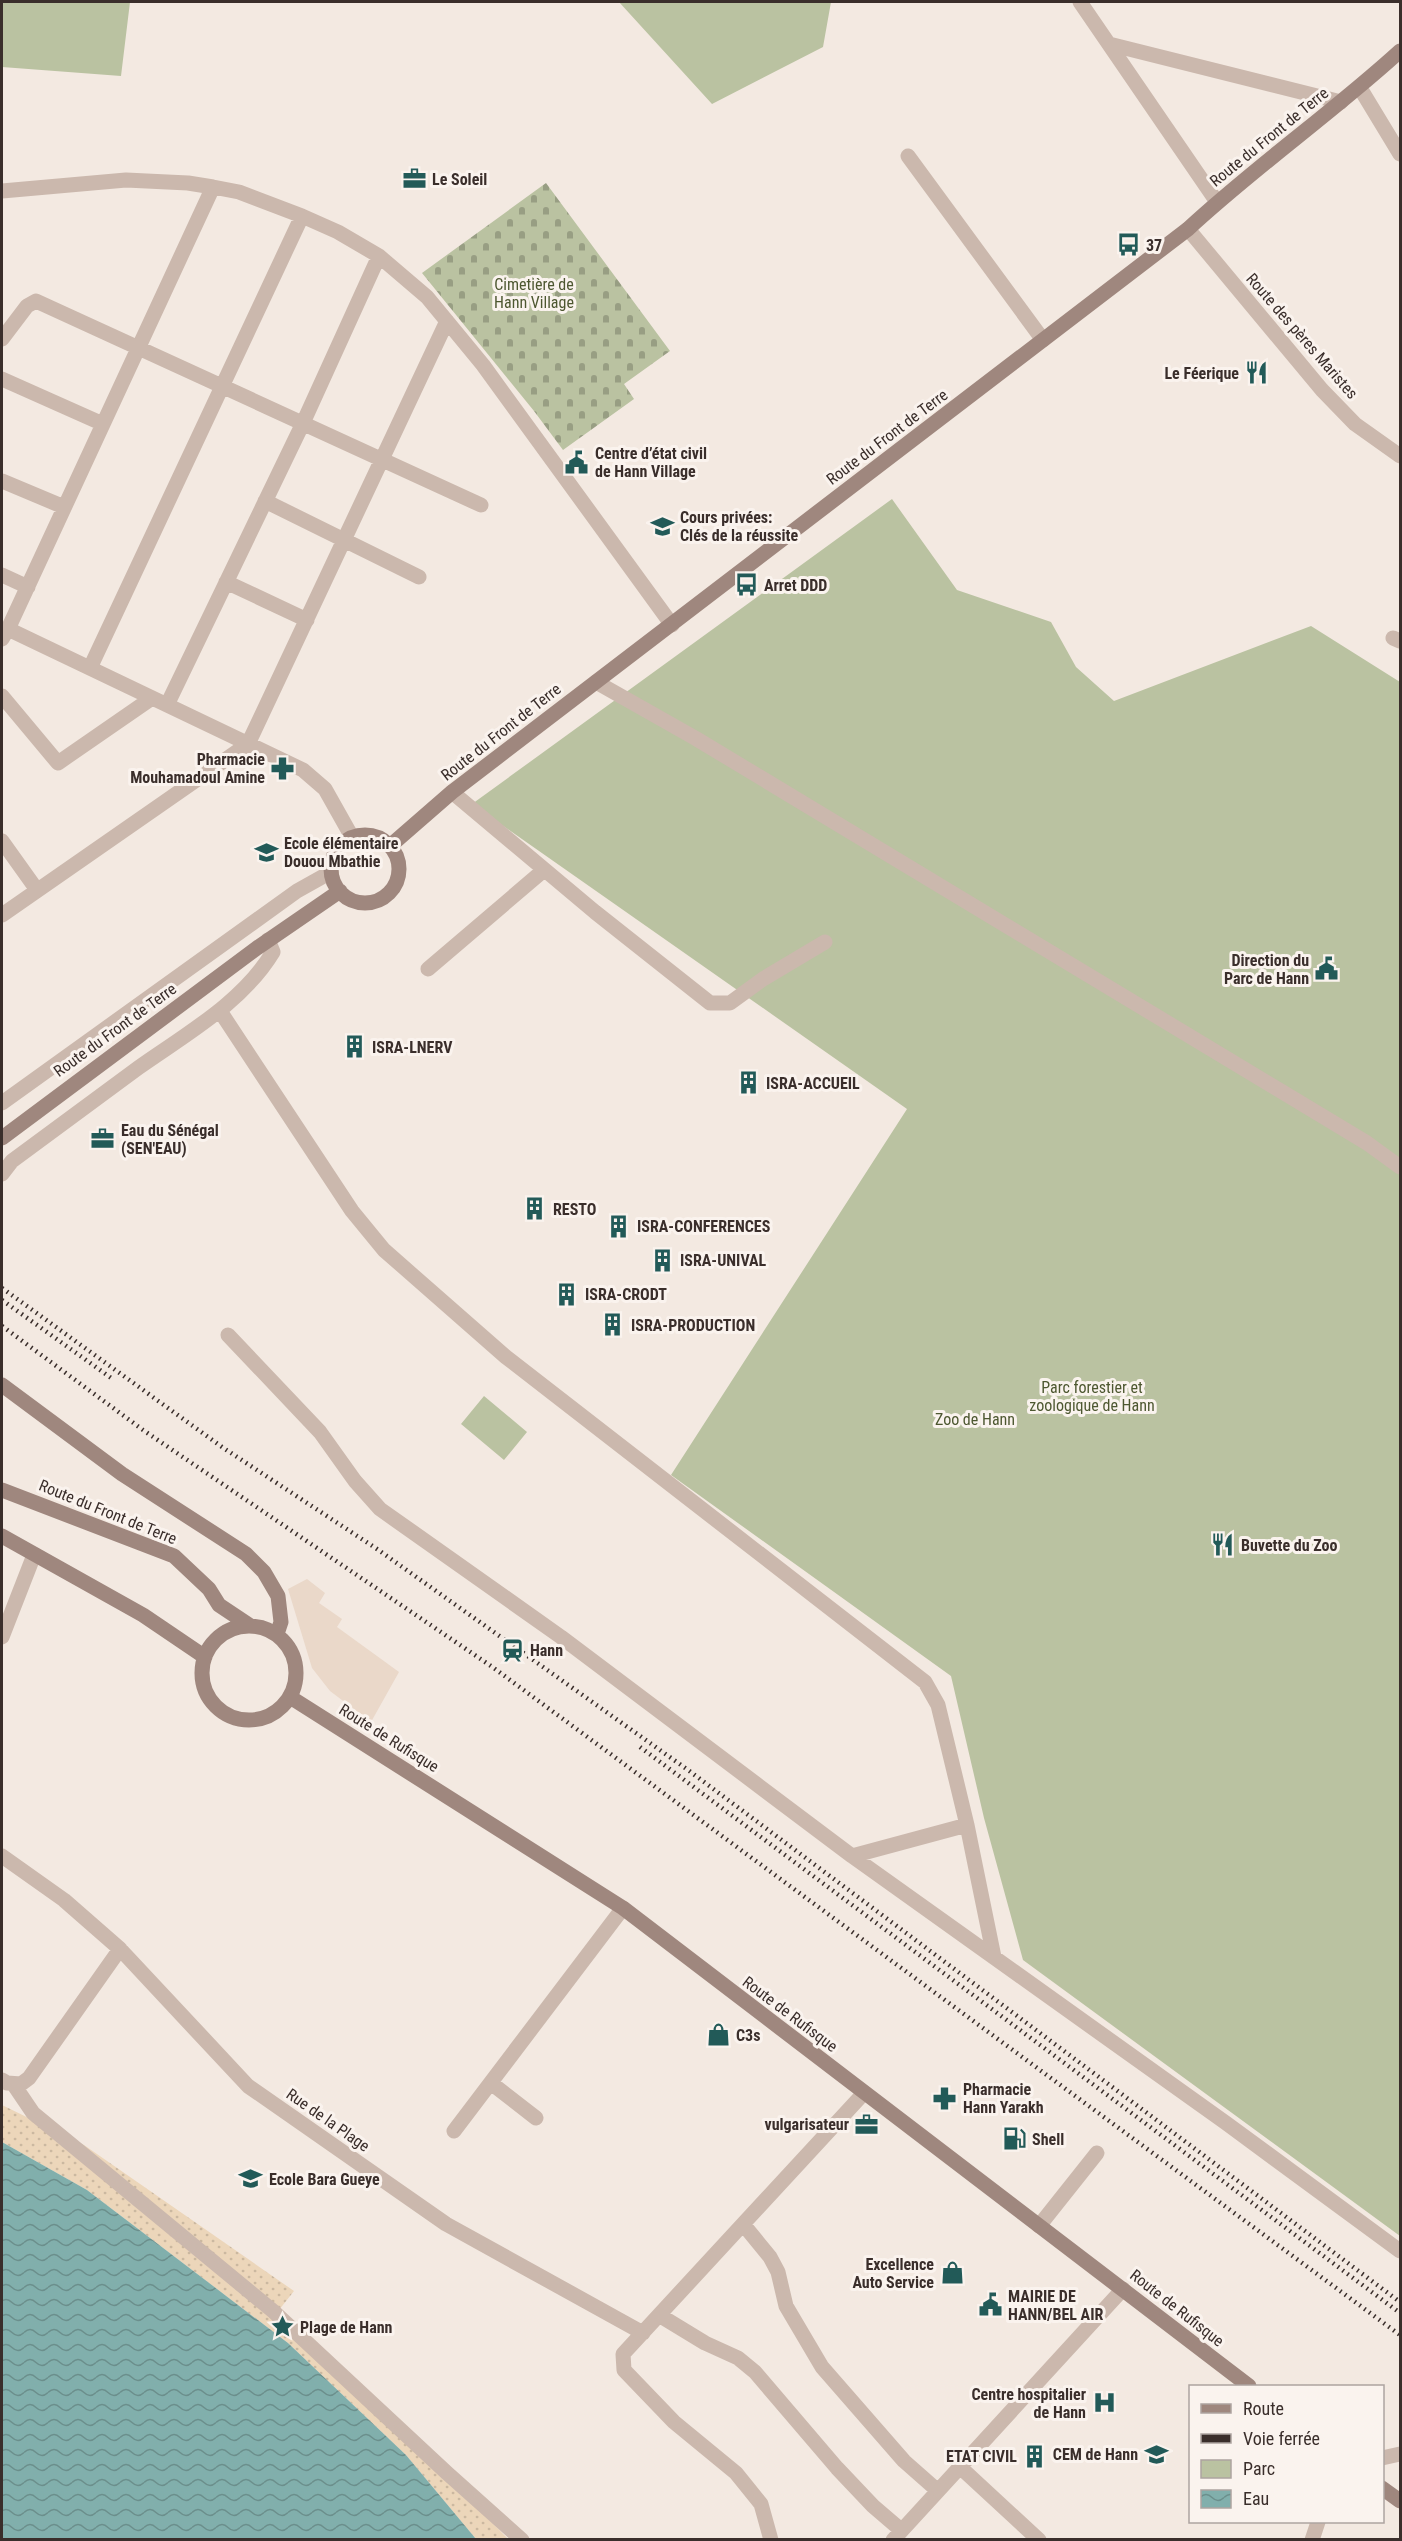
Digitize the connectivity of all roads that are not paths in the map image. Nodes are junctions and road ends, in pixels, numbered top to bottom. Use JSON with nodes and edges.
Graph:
{"nodes":[{"id":1,"x":1080,"y":2,"type":"edge"},
{"id":2,"x":1109,"y":44,"type":"junction"},
{"id":3,"x":1401,"y":51,"type":"edge"},
{"id":4,"x":1360,"y":88,"type":"junction"},
{"id":5,"x":1341,"y":102,"type":"junction"},
{"id":6,"x":1401,"y":154,"type":"edge"},
{"id":7,"x":909,"y":156,"type":"dead end"},
{"id":8,"x":213,"y":187,"type":"junction"},
{"id":9,"x":2,"y":191,"type":"edge"},
{"id":10,"x":1217,"y":202,"type":"junction"},
{"id":11,"x":302,"y":216,"type":"junction"},
{"id":12,"x":1188,"y":229,"type":"junction"},
{"id":13,"x":379,"y":256,"type":"junction"},
{"id":14,"x":447,"y":321,"type":"junction"},
{"id":15,"x":2,"y":339,"type":"edge"},
{"id":16,"x":1043,"y":340,"type":"junction"},
{"id":17,"x":138,"y":348,"type":"junction"},
{"id":18,"x":2,"y":378,"type":"edge"},
{"id":19,"x":222,"y":386,"type":"junction"},
{"id":20,"x":303,"y":423,"type":"junction"},
{"id":21,"x":103,"y":424,"type":"junction"},
{"id":22,"x":1401,"y":456,"type":"edge"},
{"id":23,"x":382,"y":459,"type":"junction"},
{"id":24,"x":2,"y":481,"type":"edge"},
{"id":25,"x":265,"y":501,"type":"junction"},
{"id":26,"x":481,"y":505,"type":"dead end"},
{"id":27,"x":64,"y":507,"type":"junction"},
{"id":28,"x":344,"y":540,"type":"junction"},
{"id":29,"x":2,"y":575,"type":"edge"},
{"id":30,"x":419,"y":577,"type":"dead end"},
{"id":31,"x":226,"y":582,"type":"junction"},
{"id":32,"x":28,"y":587,"type":"junction"},
{"id":33,"x":307,"y":620,"type":"junction"},
{"id":34,"x":672,"y":625,"type":"junction"},
{"id":35,"x":5,"y":634,"type":"edge"},
{"id":36,"x":90,"y":668,"type":"junction"},
{"id":37,"x":596,"y":682,"type":"junction"},
{"id":38,"x":2,"y":696,"type":"edge"},
{"id":39,"x":152,"y":698,"type":"junction"},
{"id":40,"x":167,"y":705,"type":"junction"},
{"id":41,"x":248,"y":744,"type":"junction"},
{"id":42,"x":452,"y":792,"type":"junction"},
{"id":43,"x":352,"y":837,"type":"junction"},
{"id":44,"x":2,"y":841,"type":"edge"},
{"id":45,"x":390,"y":846,"type":"junction"},
{"id":46,"x":544,"y":870,"type":"junction"},
{"id":47,"x":331,"y":872,"type":"junction"},
{"id":48,"x":37,"y":890,"type":"junction"},
{"id":49,"x":297,"y":891,"type":"junction"},
{"id":50,"x":340,"y":891,"type":"junction"},
{"id":51,"x":309,"y":912,"type":"junction"},
{"id":52,"x":2,"y":915,"type":"edge"},
{"id":53,"x":268,"y":940,"type":"junction"},
{"id":54,"x":825,"y":942,"type":"dead end"},
{"id":55,"x":428,"y":969,"type":"dead end"},
{"id":56,"x":220,"y":1011,"type":"junction"},
{"id":57,"x":2,"y":1103,"type":"edge"},
{"id":58,"x":2,"y":1138,"type":"edge"},
{"id":59,"x":1401,"y":1167,"type":"edge"},
{"id":60,"x":2,"y":1174,"type":"edge"},
{"id":61,"x":228,"y":1335,"type":"dead end"},
{"id":62,"x":2,"y":1386,"type":"edge"},
{"id":63,"x":2,"y":1490,"type":"edge"},
{"id":64,"x":2,"y":1536,"type":"edge"},
{"id":65,"x":34,"y":1555,"type":"junction"},
{"id":66,"x":219,"y":1605,"type":"junction"},
{"id":67,"x":249,"y":1625,"type":"junction"},
{"id":68,"x":277,"y":1635,"type":"junction"},
{"id":69,"x":2,"y":1637,"type":"edge"},
{"id":70,"x":218,"y":1638,"type":"junction"},
{"id":71,"x":205,"y":1657,"type":"junction"},
{"id":72,"x":290,"y":1697,"type":"junction"},
{"id":73,"x":967,"y":1825,"type":"junction"},
{"id":74,"x":2,"y":1856,"type":"edge"},
{"id":75,"x":852,"y":1856,"type":"junction"},
{"id":76,"x":623,"y":1908,"type":"junction"},
{"id":77,"x":120,"y":1949,"type":"junction"},
{"id":78,"x":994,"y":1958,"type":"junction"},
{"id":79,"x":8,"y":2082,"type":"edge"},
{"id":80,"x":491,"y":2083,"type":"junction"},
{"id":81,"x":864,"y":2093,"type":"junction"},
{"id":82,"x":536,"y":2118,"type":"dead end"},
{"id":83,"x":454,"y":2131,"type":"dead end"},
{"id":84,"x":1097,"y":2153,"type":"dead end"},
{"id":85,"x":743,"y":2224,"type":"junction"},
{"id":86,"x":1039,"y":2226,"type":"junction"},
{"id":87,"x":1401,"y":2251,"type":"edge"},
{"id":88,"x":1123,"y":2289,"type":"junction"},
{"id":89,"x":659,"y":2315,"type":"junction"},
{"id":90,"x":643,"y":2333,"type":"junction"},
{"id":91,"x":1248,"y":2385,"type":"edge"},
{"id":92,"x":1401,"y":2454,"type":"edge"},
{"id":93,"x":1384,"y":2458,"type":"edge"},
{"id":94,"x":960,"y":2467,"type":"junction"},
{"id":95,"x":1384,"y":2489,"type":"edge"},
{"id":96,"x":938,"y":2491,"type":"junction"},
{"id":97,"x":1401,"y":2501,"type":"edge"},
{"id":98,"x":1318,"y":2523,"type":"edge"},
{"id":99,"x":897,"y":2535,"type":"edge"},
{"id":100,"x":522,"y":2540,"type":"edge"},
{"id":101,"x":771,"y":2540,"type":"edge"},
{"id":102,"x":1039,"y":2540,"type":"edge"},
{"id":103,"x":1312,"y":2540,"type":"edge"}],
"edges":[{"from":1,"to":2,"type":"street"},
{"from":2,"to":5,"type":"street"},
{"from":2,"to":10,"type":"street"},
{"from":3,"to":4,"type":"main road","name":"Route du Front de Terre"},
{"from":4,"to":5,"type":"main road","name":"Route du Front de Terre"},
{"from":4,"to":6,"type":"street"},
{"from":5,"to":10,"type":"main road","name":"Route du Front de Terre"},
{"from":7,"to":16,"type":"street"},
{"from":8,"to":9,"type":"street"},
{"from":8,"to":11,"type":"street"},
{"from":8,"to":17,"type":"street"},
{"from":10,"to":12,"type":"main road","name":"Route du Front de Terre"},
{"from":11,"to":13,"type":"street"},
{"from":11,"to":19,"type":"street"},
{"from":12,"to":16,"type":"main road","name":"Route du Front de Terre"},
{"from":12,"to":22,"type":"street","name":"Route des pères Maristes"},
{"from":13,"to":14,"type":"street"},
{"from":13,"to":20,"type":"street"},
{"from":14,"to":23,"type":"street"},
{"from":14,"to":34,"type":"street"},
{"from":15,"to":17,"type":"street"},
{"from":16,"to":34,"type":"main road","name":"Route du Front de Terre"},
{"from":17,"to":19,"type":"street"},
{"from":17,"to":21,"type":"street"},
{"from":18,"to":21,"type":"street"},
{"from":19,"to":20,"type":"street"},
{"from":19,"to":36,"type":"street"},
{"from":20,"to":23,"type":"street"},
{"from":20,"to":25,"type":"street"},
{"from":21,"to":27,"type":"street"},
{"from":23,"to":26,"type":"street"},
{"from":23,"to":28,"type":"street"},
{"from":24,"to":27,"type":"street"},
{"from":25,"to":28,"type":"street"},
{"from":25,"to":31,"type":"street"},
{"from":27,"to":32,"type":"street"},
{"from":28,"to":30,"type":"street"},
{"from":28,"to":33,"type":"street"},
{"from":29,"to":32,"type":"street"},
{"from":31,"to":33,"type":"street"},
{"from":31,"to":40,"type":"street"},
{"from":32,"to":35,"type":"street"},
{"from":33,"to":41,"type":"street"},
{"from":34,"to":37,"type":"main road","name":"Route du Front de Terre"},
{"from":35,"to":36,"type":"street"},
{"from":36,"to":39,"type":"street"},
{"from":37,"to":42,"type":"main road","name":"Route du Front de Terre"},
{"from":37,"to":59,"type":"street"},
{"from":38,"to":39,"type":"street"},
{"from":39,"to":40,"type":"street"},
{"from":40,"to":41,"type":"street"},
{"from":41,"to":43,"type":"street"},
{"from":41,"to":48,"type":"street"},
{"from":42,"to":45,"type":"main road","name":"Route du Front de Terre"},
{"from":42,"to":46,"type":"street"},
{"from":43,"to":45,"type":"main road"},
{"from":43,"to":47,"type":"main road"},
{"from":44,"to":48,"type":"street"},
{"from":45,"to":50,"type":"main road"},
{"from":46,"to":54,"type":"street"},
{"from":46,"to":55,"type":"street"},
{"from":47,"to":49,"type":"street"},
{"from":47,"to":50,"type":"main road"},
{"from":48,"to":52,"type":"street"},
{"from":49,"to":51,"type":"street"},
{"from":49,"to":57,"type":"street"},
{"from":50,"to":51,"type":"main road","name":"Route du Front de Terre"},
{"from":51,"to":53,"type":"main road","name":"Route du Front de Terre"},
{"from":53,"to":56,"type":"street"},
{"from":53,"to":58,"type":"main road","name":"Route du Front de Terre"},
{"from":56,"to":60,"type":"street"},
{"from":56,"to":73,"type":"street"},
{"from":61,"to":75,"type":"street"},
{"from":62,"to":68,"type":"main road"},
{"from":63,"to":66,"type":"main road","name":"Route du Front de Terre"},
{"from":64,"to":65,"type":"main road"},
{"from":65,"to":69,"type":"street"},
{"from":65,"to":71,"type":"main road"},
{"from":66,"to":67,"type":"main road","name":"Route du Front de Terre"},
{"from":66,"to":70,"type":"main road"},
{"from":67,"to":68,"type":"main road"},
{"from":67,"to":70,"type":"main road"},
{"from":68,"to":72,"type":"main road"},
{"from":70,"to":71,"type":"main road"},
{"from":71,"to":72,"type":"main road"},
{"from":72,"to":76,"type":"main road","name":"Route de Rufisque"},
{"from":73,"to":75,"type":"street"},
{"from":73,"to":78,"type":"street"},
{"from":74,"to":77,"type":"street","name":"Rue de la Plage"},
{"from":75,"to":78,"type":"street"},
{"from":76,"to":80,"type":"street"},
{"from":76,"to":81,"type":"main road","name":"Route de Rufisque"},
{"from":77,"to":79,"type":"street"},
{"from":77,"to":90,"type":"street","name":"Rue de la Plage"},
{"from":78,"to":87,"type":"street"},
{"from":79,"to":100,"type":"street"},
{"from":80,"to":82,"type":"street"},
{"from":80,"to":83,"type":"street"},
{"from":81,"to":85,"type":"street"},
{"from":81,"to":86,"type":"main road","name":"Route de Rufisque"},
{"from":84,"to":86,"type":"street"},
{"from":85,"to":89,"type":"street"},
{"from":85,"to":96,"type":"street"},
{"from":86,"to":88,"type":"main road","name":"Route de Rufisque"},
{"from":88,"to":91,"type":"main road","name":"Route de Rufisque"},
{"from":88,"to":94,"type":"street"},
{"from":89,"to":90,"type":"street"},
{"from":89,"to":99,"type":"street"},
{"from":90,"to":101,"type":"street"},
{"from":92,"to":93,"type":"street"},
{"from":94,"to":96,"type":"street"},
{"from":94,"to":102,"type":"street"},
{"from":95,"to":97,"type":"main road"},
{"from":96,"to":99,"type":"street"},
{"from":98,"to":103,"type":"street"}]}
